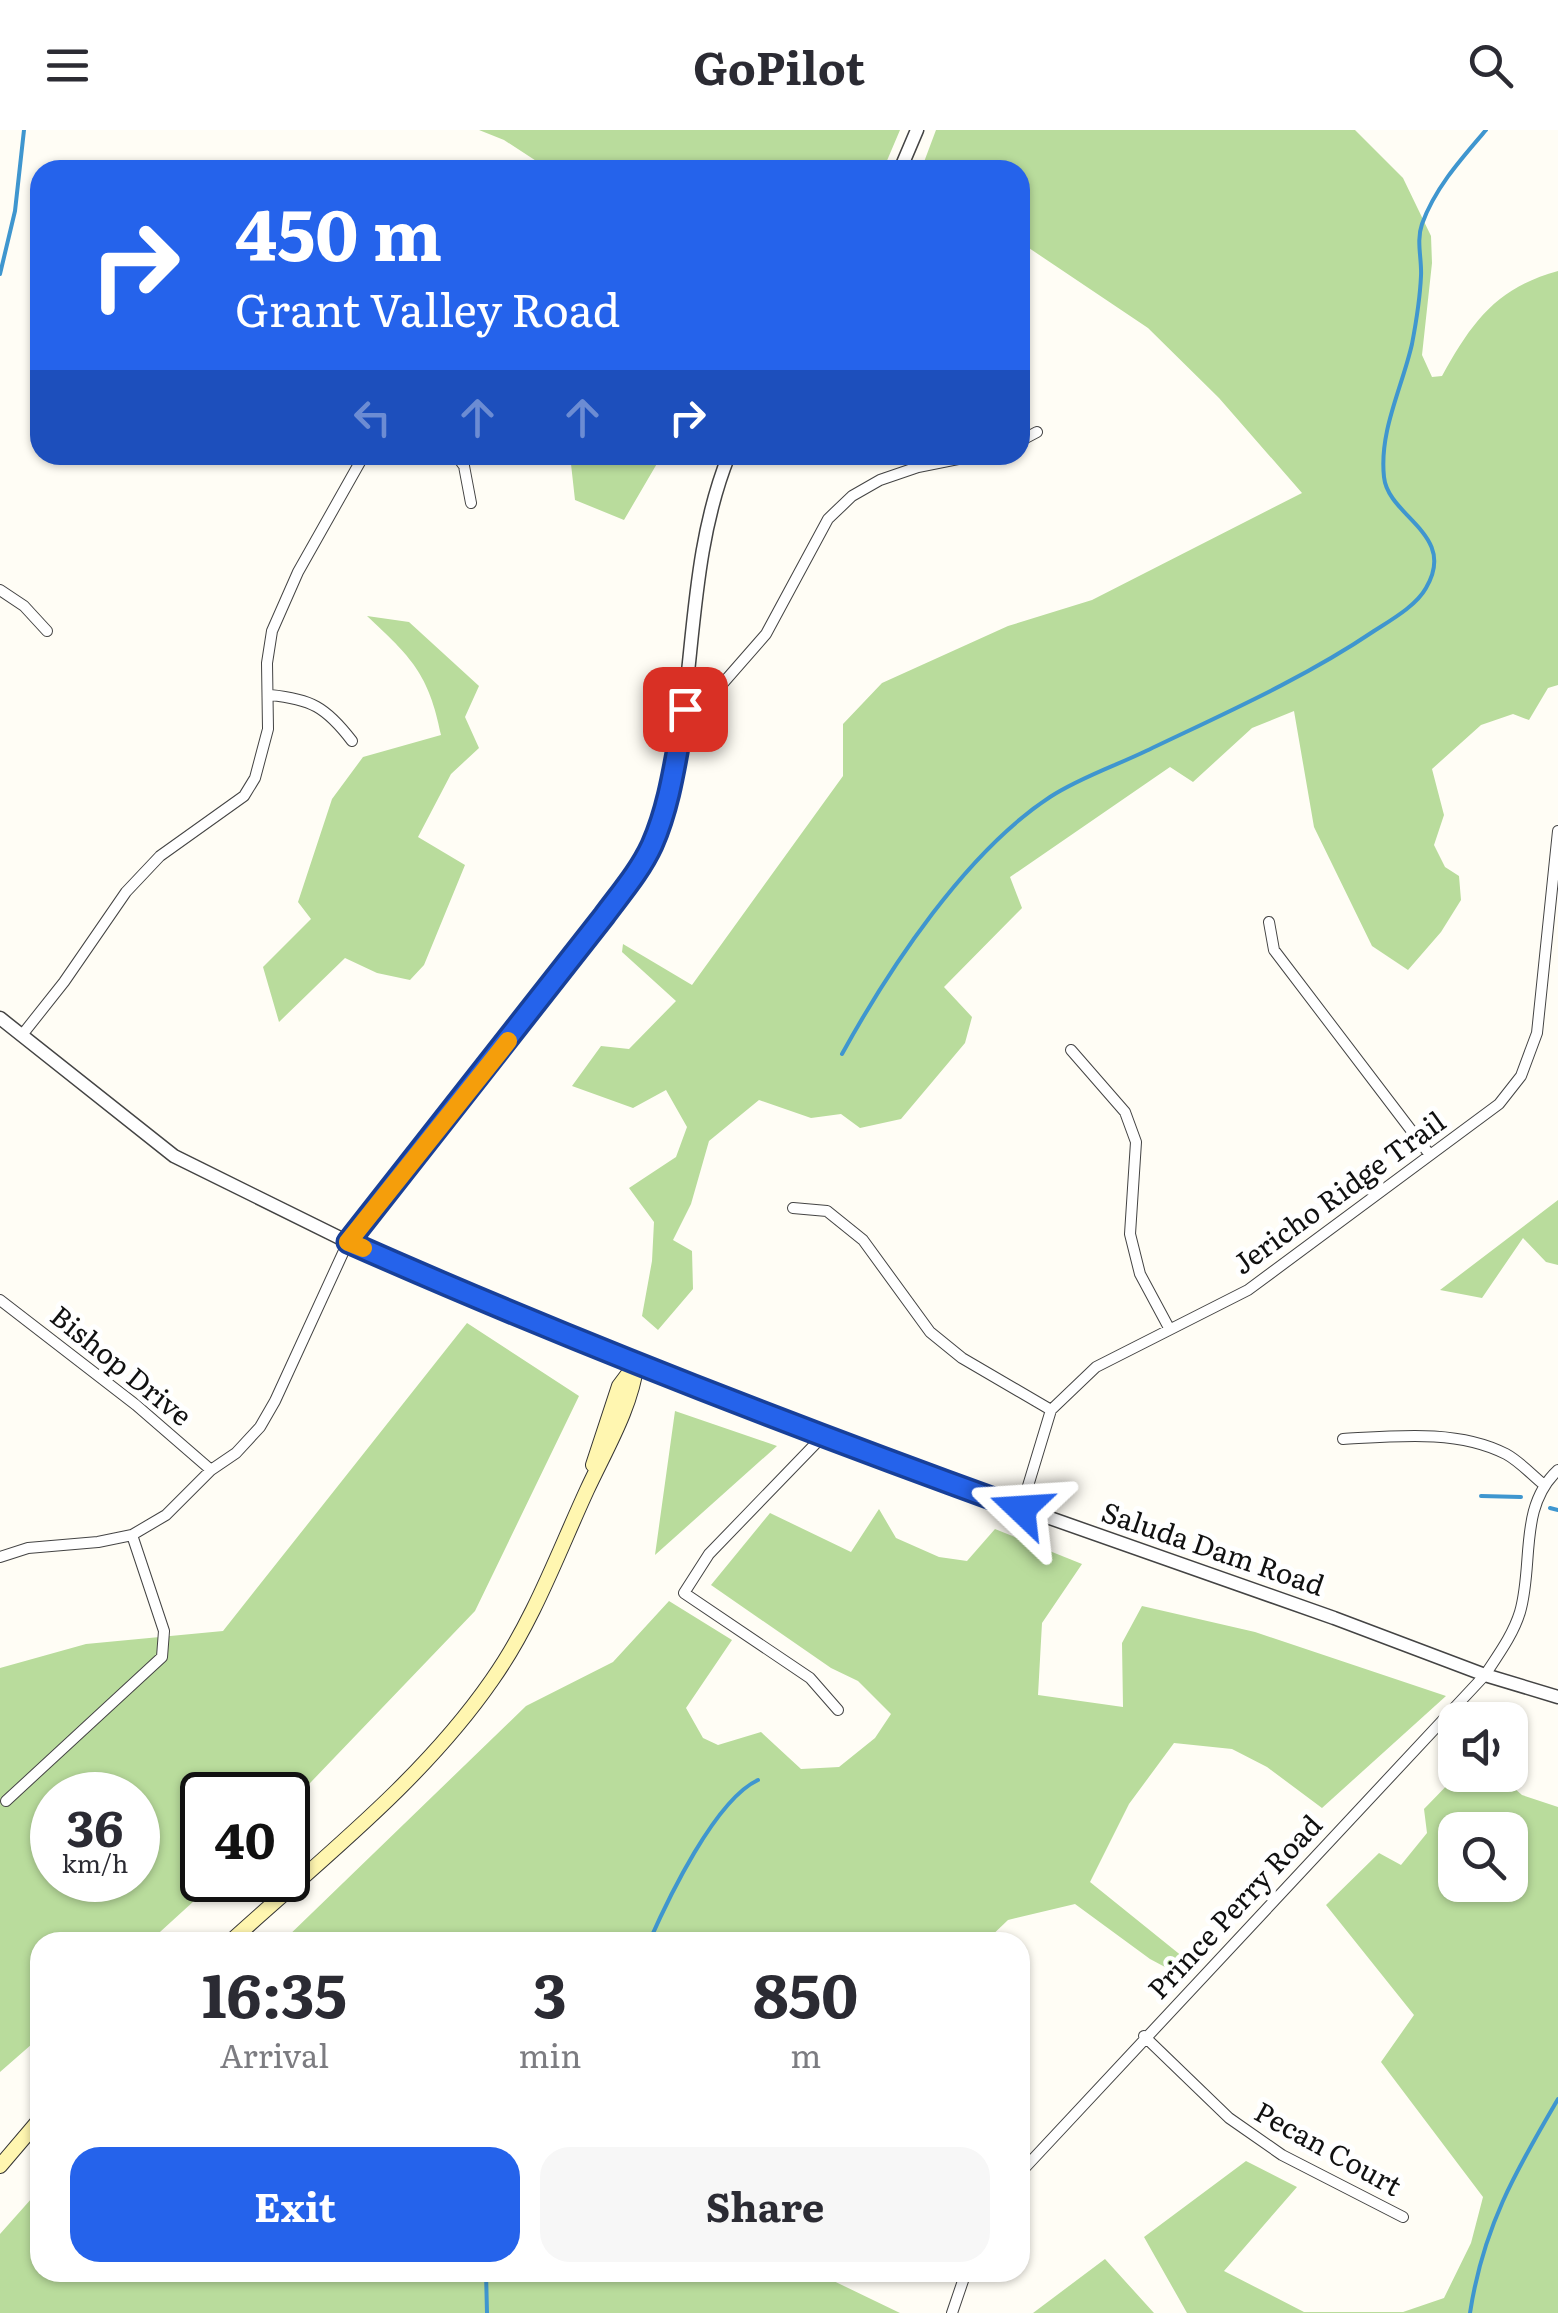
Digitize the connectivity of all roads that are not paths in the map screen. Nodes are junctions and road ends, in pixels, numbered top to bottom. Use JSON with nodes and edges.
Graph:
{"nodes":[{"id":1,"x":917,"y":130,"type":"edge"},
{"id":2,"x":904,"y":160,"type":"edge"},
{"id":3,"x":1036,"y":432,"type":"dead end"},
{"id":4,"x":1030,"y":436,"type":"edge"},
{"id":5,"x":359,"y":465,"type":"edge"},
{"id":6,"x":463,"y":465,"type":"edge"},
{"id":7,"x":725,"y":465,"type":"edge"},
{"id":8,"x":928,"y":465,"type":"edge"},
{"id":9,"x":470,"y":502,"type":"dead end"},
{"id":10,"x":0,"y":590,"type":"edge"},
{"id":11,"x":46,"y":631,"type":"dead end"},
{"id":12,"x":270,"y":695,"type":"junction"},
{"id":13,"x":681,"y":730,"type":"junction"},
{"id":14,"x":352,"y":741,"type":"dead end"},
{"id":15,"x":1558,"y":830,"type":"edge"},
{"id":16,"x":1269,"y":922,"type":"dead end"},
{"id":17,"x":0,"y":1018,"type":"edge"},
{"id":18,"x":22,"y":1034,"type":"junction"},
{"id":19,"x":1071,"y":1050,"type":"dead end"},
{"id":20,"x":1430,"y":1155,"type":"junction"},
{"id":21,"x":793,"y":1208,"type":"dead end"},
{"id":22,"x":348,"y":1242,"type":"junction"},
{"id":23,"x":0,"y":1300,"type":"edge"},
{"id":24,"x":1168,"y":1328,"type":"junction"},
{"id":25,"x":637,"y":1363,"type":"junction"},
{"id":26,"x":1051,"y":1410,"type":"junction"},
{"id":27,"x":823,"y":1436,"type":"junction"},
{"id":28,"x":1343,"y":1439,"type":"dead end"},
{"id":29,"x":211,"y":1470,"type":"junction"},
{"id":30,"x":1558,"y":1470,"type":"edge"},
{"id":31,"x":1543,"y":1484,"type":"junction"},
{"id":32,"x":1021,"y":1509,"type":"junction"},
{"id":33,"x":132,"y":1535,"type":"junction"},
{"id":34,"x":0,"y":1557,"type":"edge"},
{"id":35,"x":1485,"y":1674,"type":"junction"},
{"id":36,"x":1558,"y":1698,"type":"edge"},
{"id":37,"x":838,"y":1710,"type":"dead end"},
{"id":38,"x":6,"y":1801,"type":"dead end"},
{"id":39,"x":241,"y":1932,"type":"edge"},
{"id":40,"x":1144,"y":2036,"type":"junction"},
{"id":41,"x":30,"y":2131,"type":"edge"},
{"id":42,"x":1030,"y":2162,"type":"edge"},
{"id":43,"x":0,"y":2166,"type":"edge"},
{"id":44,"x":1403,"y":2217,"type":"dead end"},
{"id":45,"x":963,"y":2282,"type":"edge"},
{"id":46,"x":952,"y":2313,"type":"edge"}],
"edges":[{"from":1,"to":2,"type":"street"},
{"from":3,"to":4,"type":"street"},
{"from":5,"to":12,"type":"street"},
{"from":6,"to":9,"type":"street"},
{"from":7,"to":13,"type":"street"},
{"from":8,"to":13,"type":"street"},
{"from":10,"to":11,"type":"street"},
{"from":12,"to":14,"type":"street"},
{"from":12,"to":18,"type":"street"},
{"from":13,"to":22,"type":"street"},
{"from":15,"to":20,"type":"street","name":"Jericho Ridge Trail"},
{"from":16,"to":20,"type":"street"},
{"from":17,"to":18,"type":"street","name":"Saluda Dam Road"},
{"from":18,"to":22,"type":"street","name":"Saluda Dam Road"},
{"from":19,"to":24,"type":"street"},
{"from":20,"to":24,"type":"street","name":"Jericho Ridge Trail"},
{"from":21,"to":26,"type":"street"},
{"from":22,"to":25,"type":"street","name":"Saluda Dam Road"},
{"from":22,"to":29,"type":"street"},
{"from":23,"to":29,"type":"street","name":"Bishop Drive"},
{"from":24,"to":26,"type":"street","name":"Jericho Ridge Trail"},
{"from":25,"to":27,"type":"street","name":"Saluda Dam Road"},
{"from":25,"to":39,"type":"main road"},
{"from":26,"to":32,"type":"street","name":"Jericho Ridge Trail"},
{"from":27,"to":32,"type":"street","name":"Saluda Dam Road"},
{"from":27,"to":37,"type":"street"},
{"from":28,"to":31,"type":"street"},
{"from":29,"to":33,"type":"street"},
{"from":30,"to":31,"type":"street"},
{"from":31,"to":35,"type":"street","name":"Prince Perry Road"},
{"from":32,"to":35,"type":"street","name":"Saluda Dam Road"},
{"from":33,"to":34,"type":"street"},
{"from":33,"to":38,"type":"street"},
{"from":35,"to":36,"type":"street","name":"Saluda Dam Road"},
{"from":35,"to":40,"type":"street","name":"Prince Perry Road"},
{"from":40,"to":42,"type":"street","name":"Prince Perry Road"},
{"from":40,"to":44,"type":"street","name":"Pecan Court"},
{"from":41,"to":43,"type":"main road"},
{"from":45,"to":46,"type":"street"}]}
